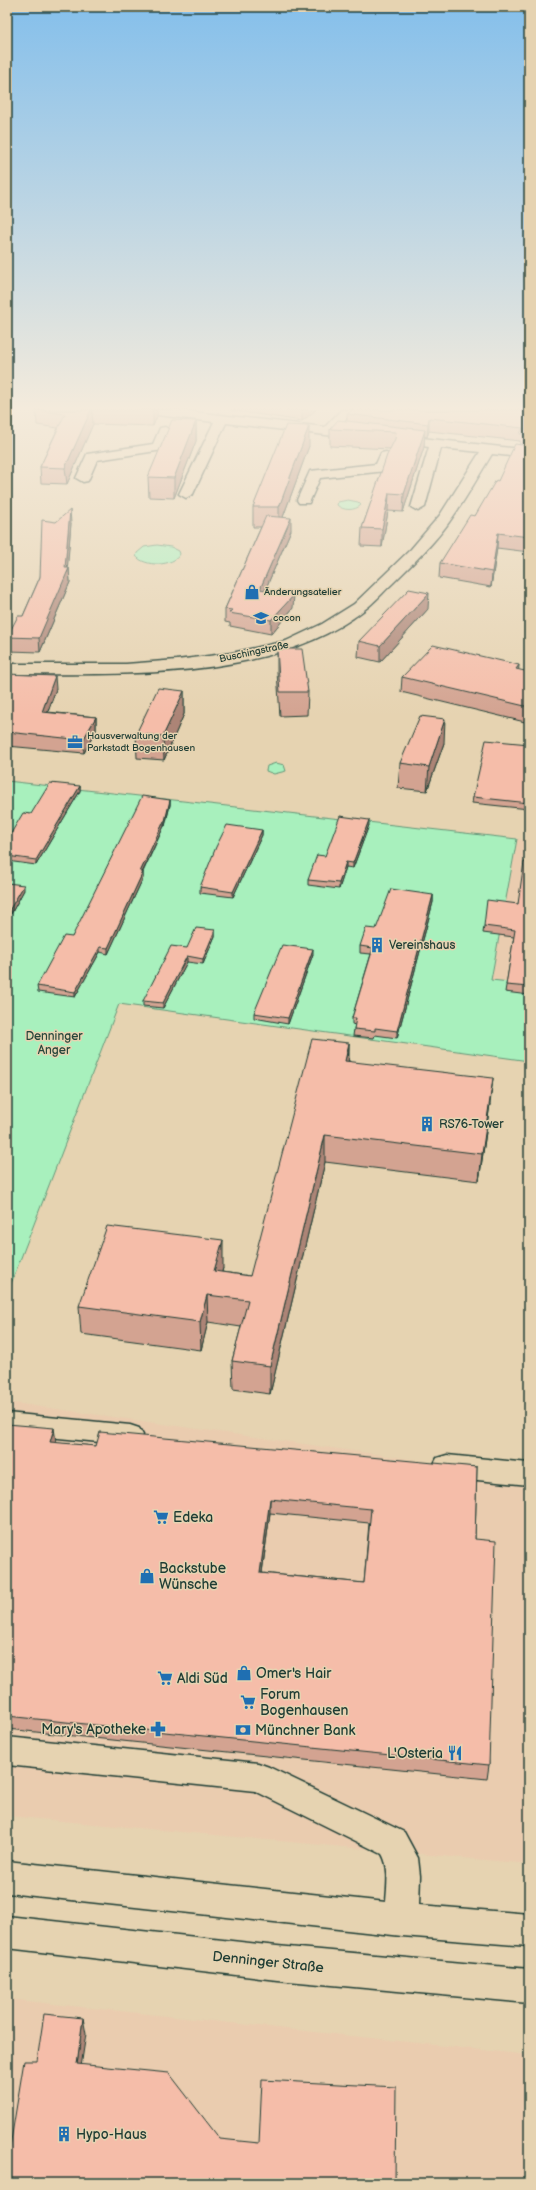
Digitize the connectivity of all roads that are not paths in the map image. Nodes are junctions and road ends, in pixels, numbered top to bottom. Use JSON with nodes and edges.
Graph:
{"nodes":[{"id":1,"x":449,"y":512,"type":"edge"},
{"id":2,"x":7,"y":669,"type":"edge"},
{"id":3,"x":7,"y":1423,"type":"edge"},
{"id":4,"x":157,"y":1438,"type":"edge"},
{"id":5,"x":426,"y":1464,"type":"edge"},
{"id":6,"x":529,"y":1474,"type":"edge"},
{"id":7,"x":7,"y":1751,"type":"edge"},
{"id":8,"x":7,"y":1877,"type":"edge"},
{"id":9,"x":402,"y":1920,"type":"junction"},
{"id":10,"x":529,"y":1930,"type":"edge"},
{"id":11,"x":7,"y":1932,"type":"edge"},
{"id":12,"x":529,"y":1986,"type":"edge"}],
"edges":[{"from":1,"to":2,"type":"street","name":"Buschingstraße"},
{"from":3,"to":4,"type":"street"},
{"from":5,"to":6,"type":"street"},
{"from":7,"to":9,"type":"street"},
{"from":8,"to":9,"type":"street"},
{"from":9,"to":10,"type":"street"},
{"from":11,"to":12,"type":"street","name":"Denninger Straße"}]}
